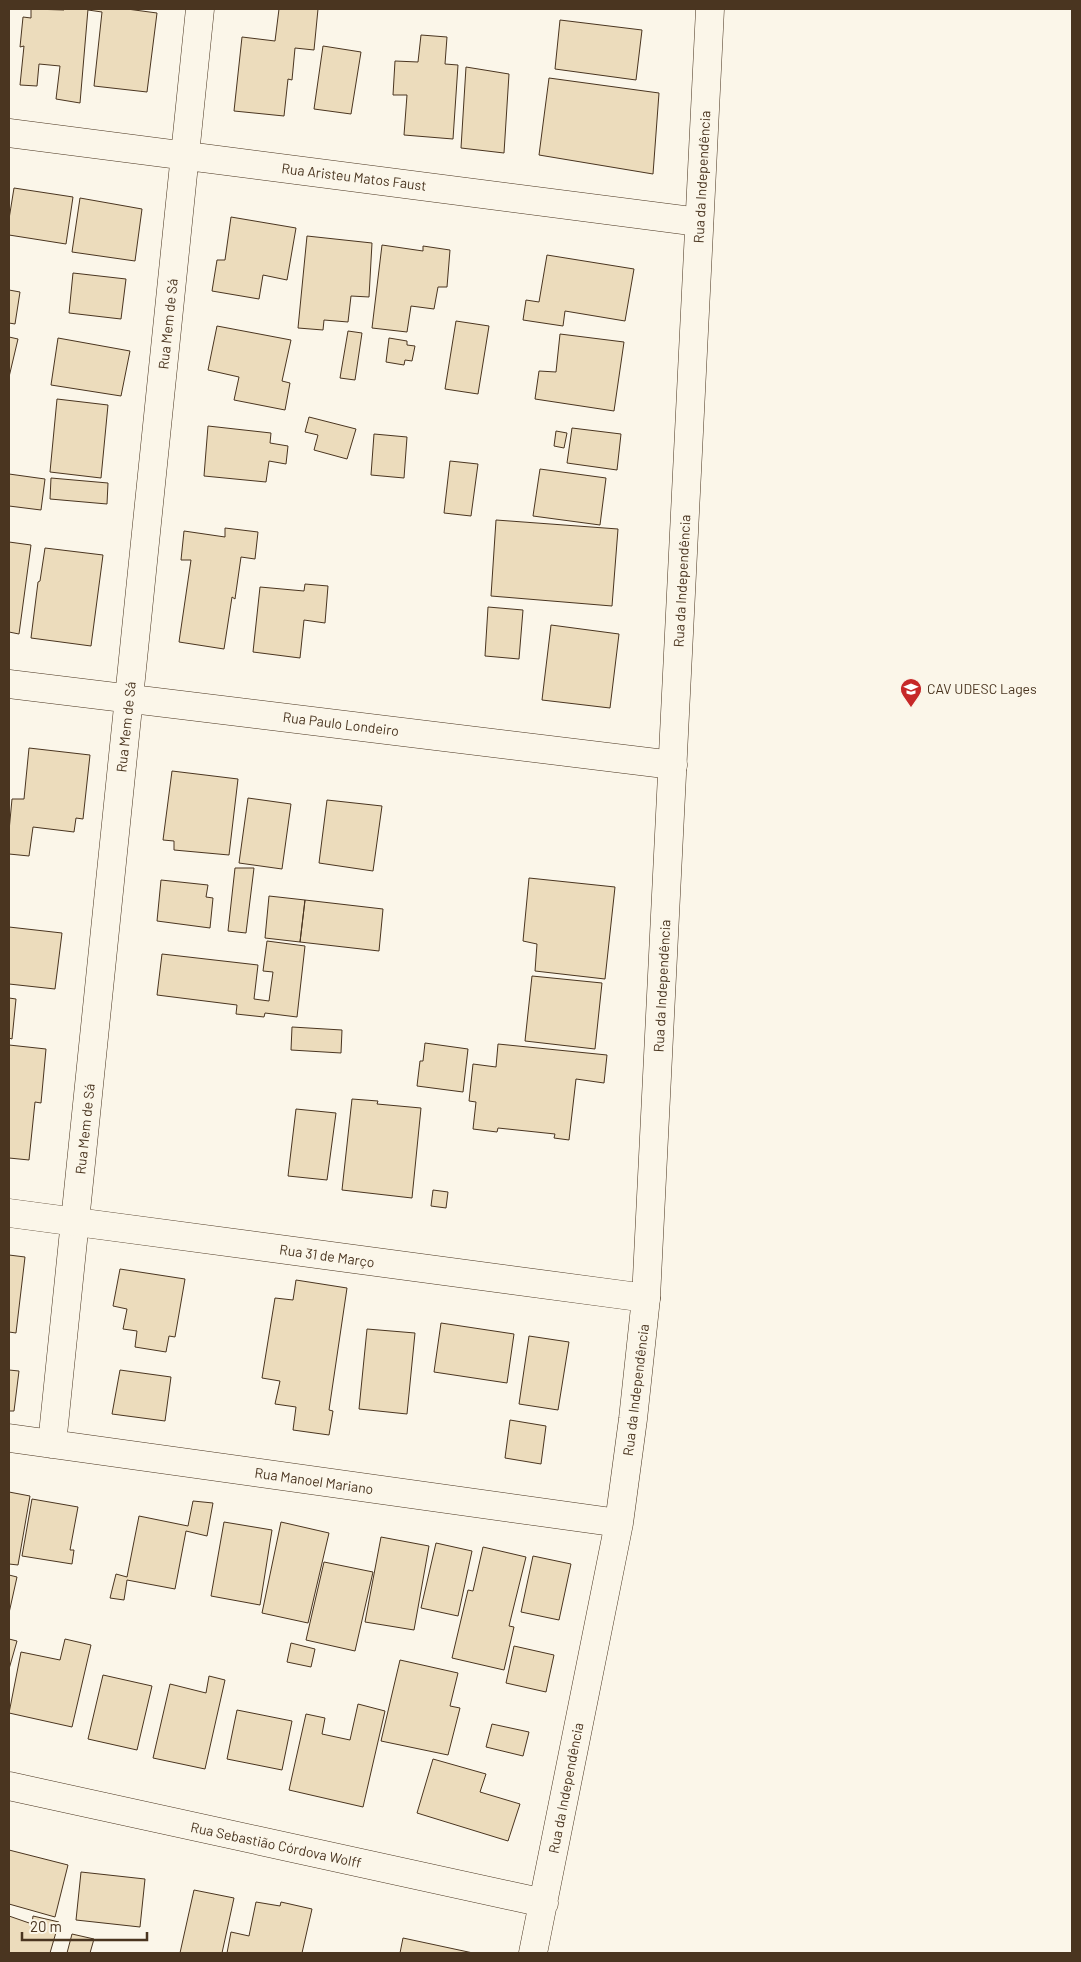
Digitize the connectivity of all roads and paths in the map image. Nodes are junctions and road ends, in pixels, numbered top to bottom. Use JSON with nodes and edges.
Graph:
{"nodes":[{"id":1,"x":200,"y":9,"type":"edge"},
{"id":2,"x":710,"y":9,"type":"edge"},
{"id":3,"x":9,"y":133,"type":"edge"},
{"id":4,"x":185,"y":156,"type":"junction"},
{"id":5,"x":699,"y":222,"type":"junction"},
{"id":6,"x":9,"y":684,"type":"edge"},
{"id":7,"x":129,"y":698,"type":"junction"},
{"id":8,"x":672,"y":765,"type":"junction"},
{"id":9,"x":9,"y":1213,"type":"edge"},
{"id":10,"x":75,"y":1222,"type":"junction"},
{"id":11,"x":646,"y":1298,"type":"junction"},
{"id":12,"x":9,"y":1438,"type":"edge"},
{"id":13,"x":52,"y":1444,"type":"junction"},
{"id":14,"x":618,"y":1524,"type":"junction"},
{"id":15,"x":9,"y":1786,"type":"edge"},
{"id":16,"x":544,"y":1903,"type":"junction"},
{"id":17,"x":533,"y":1953,"type":"edge"}],
"edges":[{"from":1,"to":4,"type":"street","name":"Rua Mem de Sá"},
{"from":2,"to":5,"type":"street","name":"Rua da Independência"},
{"from":3,"to":4,"type":"street","name":"Rua Aristeu Matos Faust"},
{"from":4,"to":5,"type":"street","name":"Rua Aristeu Matos Faust"},
{"from":4,"to":7,"type":"street","name":"Rua Mem de Sá"},
{"from":5,"to":8,"type":"street","name":"Rua da Independência"},
{"from":6,"to":7,"type":"street","name":"Rua Paulo Londeiro"},
{"from":7,"to":8,"type":"street","name":"Rua Paulo Londeiro"},
{"from":7,"to":10,"type":"street","name":"Rua Mem de Sá"},
{"from":8,"to":11,"type":"street","name":"Rua da Independência"},
{"from":9,"to":10,"type":"street","name":"Rua 31 de Março"},
{"from":10,"to":11,"type":"street","name":"Rua 31 de Março"},
{"from":10,"to":13,"type":"street","name":"Rua Mem de Sá"},
{"from":11,"to":14,"type":"street","name":"Rua da Independência"},
{"from":12,"to":13,"type":"street","name":"Rua Manoel Mariano"},
{"from":13,"to":14,"type":"street","name":"Rua Manoel Mariano"},
{"from":14,"to":16,"type":"street","name":"Rua da Independência"},
{"from":15,"to":16,"type":"street","name":"Rua Sebastião Córdova Wolff"},
{"from":16,"to":17,"type":"street","name":"Rua da Independência"}]}
